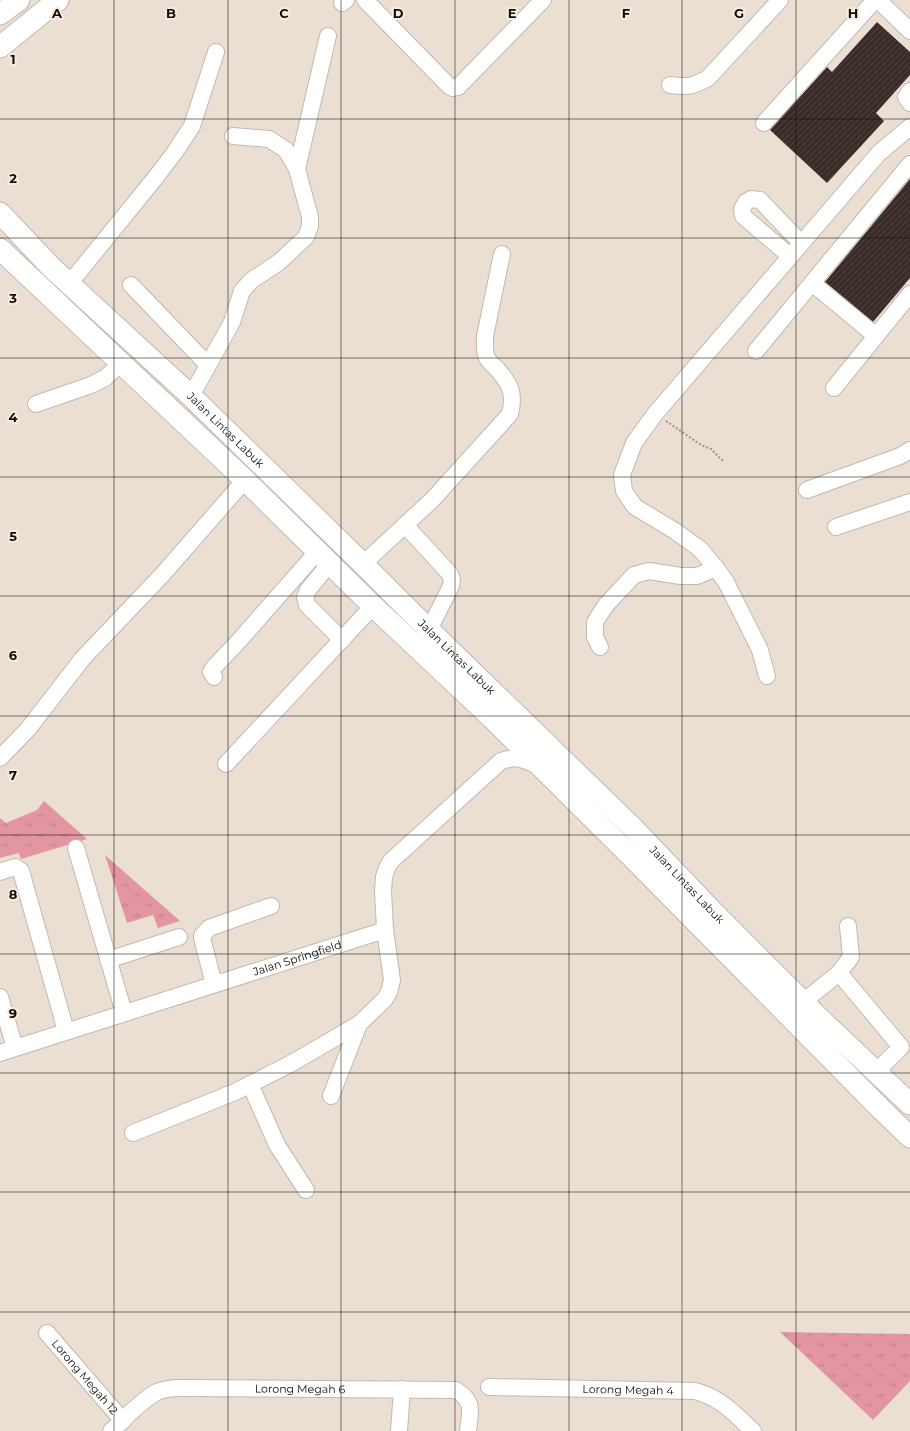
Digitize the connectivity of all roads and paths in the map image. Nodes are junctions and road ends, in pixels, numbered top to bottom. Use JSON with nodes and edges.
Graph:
{"nodes":[{"id":1,"x":19,"y":0,"type":"edge"},
{"id":2,"x":58,"y":0,"type":"edge"},
{"id":3,"x":365,"y":0,"type":"edge"},
{"id":4,"x":543,"y":0,"type":"edge"},
{"id":5,"x":780,"y":0,"type":"edge"},
{"id":6,"x":877,"y":0,"type":"edge"},
{"id":7,"x":0,"y":14,"type":"edge"},
{"id":8,"x":910,"y":31,"type":"edge"},
{"id":9,"x":328,"y":36,"type":"dead end"},
{"id":10,"x":0,"y":47,"type":"edge"},
{"id":11,"x":216,"y":52,"type":"dead end"},
{"id":12,"x":670,"y":85,"type":"dead end"},
{"id":13,"x":910,"y":91,"type":"edge"},
{"id":14,"x":910,"y":103,"type":"edge"},
{"id":15,"x":764,"y":123,"type":"dead end"},
{"id":16,"x":910,"y":127,"type":"edge"},
{"id":17,"x":233,"y":136,"type":"dead end"},
{"id":18,"x":910,"y":164,"type":"edge"},
{"id":19,"x":297,"y":169,"type":"junction"},
{"id":20,"x":0,"y":213,"type":"edge"},
{"id":21,"x":801,"y":243,"type":"junction"},
{"id":22,"x":0,"y":249,"type":"edge"},
{"id":23,"x":502,"y":254,"type":"dead end"},
{"id":24,"x":790,"y":256,"type":"junction"},
{"id":25,"x":812,"y":283,"type":"junction"},
{"id":26,"x":69,"y":284,"type":"junction"},
{"id":27,"x":131,"y":285,"type":"dead end"},
{"id":28,"x":910,"y":294,"type":"edge"},
{"id":29,"x":876,"y":336,"type":"junction"},
{"id":30,"x":756,"y":351,"type":"dead end"},
{"id":31,"x":121,"y":363,"type":"junction"},
{"id":32,"x":208,"y":365,"type":"junction"},
{"id":33,"x":834,"y":388,"type":"dead end"},
{"id":34,"x":191,"y":396,"type":"junction"},
{"id":35,"x":36,"y":404,"type":"dead end"},
{"id":36,"x":655,"y":414,"type":"junction"},
{"id":37,"x":910,"y":450,"type":"edge"},
{"id":38,"x":724,"y":462,"type":"dead end"},
{"id":39,"x":245,"y":480,"type":"junction"},
{"id":40,"x":807,"y":490,"type":"dead end"},
{"id":41,"x":910,"y":502,"type":"edge"},
{"id":42,"x":405,"y":526,"type":"junction"},
{"id":43,"x":836,"y":527,"type":"dead end"},
{"id":44,"x":324,"y":557,"type":"junction"},
{"id":45,"x":363,"y":564,"type":"junction"},
{"id":46,"x":716,"y":568,"type":"junction"},
{"id":47,"x":373,"y":606,"type":"junction"},
{"id":48,"x":429,"y":630,"type":"junction"},
{"id":49,"x":342,"y":640,"type":"junction"},
{"id":50,"x":600,"y":647,"type":"dead end"},
{"id":51,"x":767,"y":676,"type":"dead end"},
{"id":52,"x":214,"y":677,"type":"dead end"},
{"id":53,"x":493,"y":719,"type":"junction"},
{"id":54,"x":0,"y":758,"type":"edge"},
{"id":55,"x":501,"y":761,"type":"junction"},
{"id":56,"x":226,"y":764,"type":"dead end"},
{"id":57,"x":543,"y":768,"type":"junction"},
{"id":58,"x":76,"y":848,"type":"dead end"},
{"id":59,"x":0,"y":872,"type":"edge"},
{"id":60,"x":271,"y":906,"type":"dead end"},
{"id":61,"x":715,"y":914,"type":"junction"},
{"id":62,"x":848,"y":926,"type":"dead end"},
{"id":63,"x":385,"y":930,"type":"junction"},
{"id":64,"x":179,"y":937,"type":"dead end"},
{"id":65,"x":108,"y":960,"type":"junction"},
{"id":66,"x":839,"y":973,"type":"junction"},
{"id":67,"x":214,"y":984,"type":"junction"},
{"id":68,"x":0,"y":997,"type":"edge"},
{"id":69,"x":803,"y":1002,"type":"junction"},
{"id":70,"x":124,"y":1013,"type":"junction"},
{"id":71,"x":358,"y":1024,"type":"junction"},
{"id":72,"x":66,"y":1031,"type":"junction"},
{"id":73,"x":7,"y":1050,"type":"edge"},
{"id":74,"x":906,"y":1050,"type":"edge"},
{"id":75,"x":876,"y":1072,"type":"junction"},
{"id":76,"x":250,"y":1084,"type":"junction"},
{"id":77,"x":331,"y":1096,"type":"dead end"},
{"id":78,"x":910,"y":1104,"type":"edge"},
{"id":79,"x":880,"y":1108,"type":"junction"},
{"id":80,"x":133,"y":1133,"type":"dead end"},
{"id":81,"x":910,"y":1137,"type":"edge"},
{"id":82,"x":306,"y":1190,"type":"dead end"},
{"id":83,"x":47,"y":1333,"type":"dead end"},
{"id":84,"x":489,"y":1388,"type":"dead end"},
{"id":85,"x":402,"y":1389,"type":"junction"},
{"id":86,"x":117,"y":1426,"type":"edge"},
{"id":87,"x":399,"y":1431,"type":"edge"},
{"id":88,"x":468,"y":1431,"type":"edge"},
{"id":89,"x":753,"y":1431,"type":"edge"}],
"edges":[{"from":1,"to":7,"type":"main road"},
{"from":2,"to":10,"type":"main road"},
{"from":3,"to":4,"type":"street"},
{"from":5,"to":12,"type":"street"},
{"from":6,"to":8,"type":"street"},
{"from":6,"to":15,"type":"street"},
{"from":9,"to":19,"type":"street"},
{"from":11,"to":26,"type":"street"},
{"from":13,"to":14,"type":"street"},
{"from":16,"to":21,"type":"street"},
{"from":17,"to":19,"type":"street"},
{"from":18,"to":25,"type":"street"},
{"from":19,"to":32,"type":"street"},
{"from":20,"to":26,"type":"main road","name":"Jalan Lintas Labuk"},
{"from":21,"to":24,"type":"street"},
{"from":21,"to":24,"type":"street"},
{"from":22,"to":31,"type":"main road","name":"Jalan Lintas Labuk"},
{"from":23,"to":42,"type":"street"},
{"from":24,"to":36,"type":"street"},
{"from":25,"to":29,"type":"street"},
{"from":25,"to":30,"type":"street"},
{"from":26,"to":34,"type":"main road","name":"Jalan Lintas Labuk"},
{"from":27,"to":32,"type":"street"},
{"from":28,"to":29,"type":"street"},
{"from":29,"to":33,"type":"street"},
{"from":31,"to":35,"type":"street"},
{"from":31,"to":39,"type":"main road","name":"Jalan Lintas Labuk"},
{"from":32,"to":34,"type":"street"},
{"from":34,"to":45,"type":"main road","name":"Jalan Lintas Labuk"},
{"from":36,"to":38,"type":"path"},
{"from":36,"to":46,"type":"street"},
{"from":37,"to":40,"type":"street"},
{"from":39,"to":44,"type":"main road","name":"Jalan Lintas Labuk"},
{"from":39,"to":54,"type":"street"},
{"from":41,"to":43,"type":"street"},
{"from":42,"to":45,"type":"street"},
{"from":42,"to":48,"type":"street"},
{"from":44,"to":47,"type":"main road","name":"Jalan Lintas Labuk"},
{"from":44,"to":49,"type":"street"},
{"from":44,"to":52,"type":"street"},
{"from":45,"to":48,"type":"main road","name":"Jalan Lintas Labuk"},
{"from":46,"to":50,"type":"street"},
{"from":46,"to":51,"type":"street"},
{"from":47,"to":49,"type":"street"},
{"from":47,"to":53,"type":"main road","name":"Jalan Lintas Labuk"},
{"from":48,"to":61,"type":"main road","name":"Jalan Lintas Labuk"},
{"from":49,"to":56,"type":"street"},
{"from":53,"to":55,"type":"street"},
{"from":53,"to":57,"type":"main road","name":"Jalan Lintas Labuk"},
{"from":55,"to":57,"type":"street"},
{"from":55,"to":63,"type":"street"},
{"from":57,"to":79,"type":"main road","name":"Jalan Lintas Labuk"},
{"from":58,"to":65,"type":"street"},
{"from":59,"to":72,"type":"street"},
{"from":60,"to":67,"type":"street"},
{"from":61,"to":69,"type":"main road","name":"Jalan Lintas Labuk"},
{"from":61,"to":79,"type":"main road"},
{"from":62,"to":66,"type":"street"},
{"from":63,"to":67,"type":"street","name":"Jalan Springfield"},
{"from":63,"to":71,"type":"street"},
{"from":64,"to":65,"type":"street"},
{"from":65,"to":70,"type":"street"},
{"from":66,"to":69,"type":"street"},
{"from":66,"to":74,"type":"street"},
{"from":67,"to":70,"type":"street","name":"Jalan Springfield"},
{"from":68,"to":73,"type":"street"},
{"from":69,"to":75,"type":"main road","name":"Jalan Lintas Labuk"},
{"from":70,"to":72,"type":"street","name":"Jalan Springfield"},
{"from":71,"to":76,"type":"street"},
{"from":71,"to":77,"type":"street"},
{"from":72,"to":73,"type":"street","name":"Jalan Springfield"},
{"from":74,"to":75,"type":"street"},
{"from":75,"to":78,"type":"main road","name":"Jalan Lintas Labuk"},
{"from":76,"to":80,"type":"street"},
{"from":76,"to":82,"type":"street"},
{"from":79,"to":81,"type":"main road","name":"Jalan Lintas Labuk"},
{"from":83,"to":86,"type":"street","name":"Lorong Megah 12"},
{"from":84,"to":89,"type":"street","name":"Lorong Megah 4"},
{"from":85,"to":86,"type":"street","name":"Lorong Megah 6"},
{"from":85,"to":87,"type":"street"},
{"from":85,"to":88,"type":"street","name":"Lorong Megah 6"}]}
